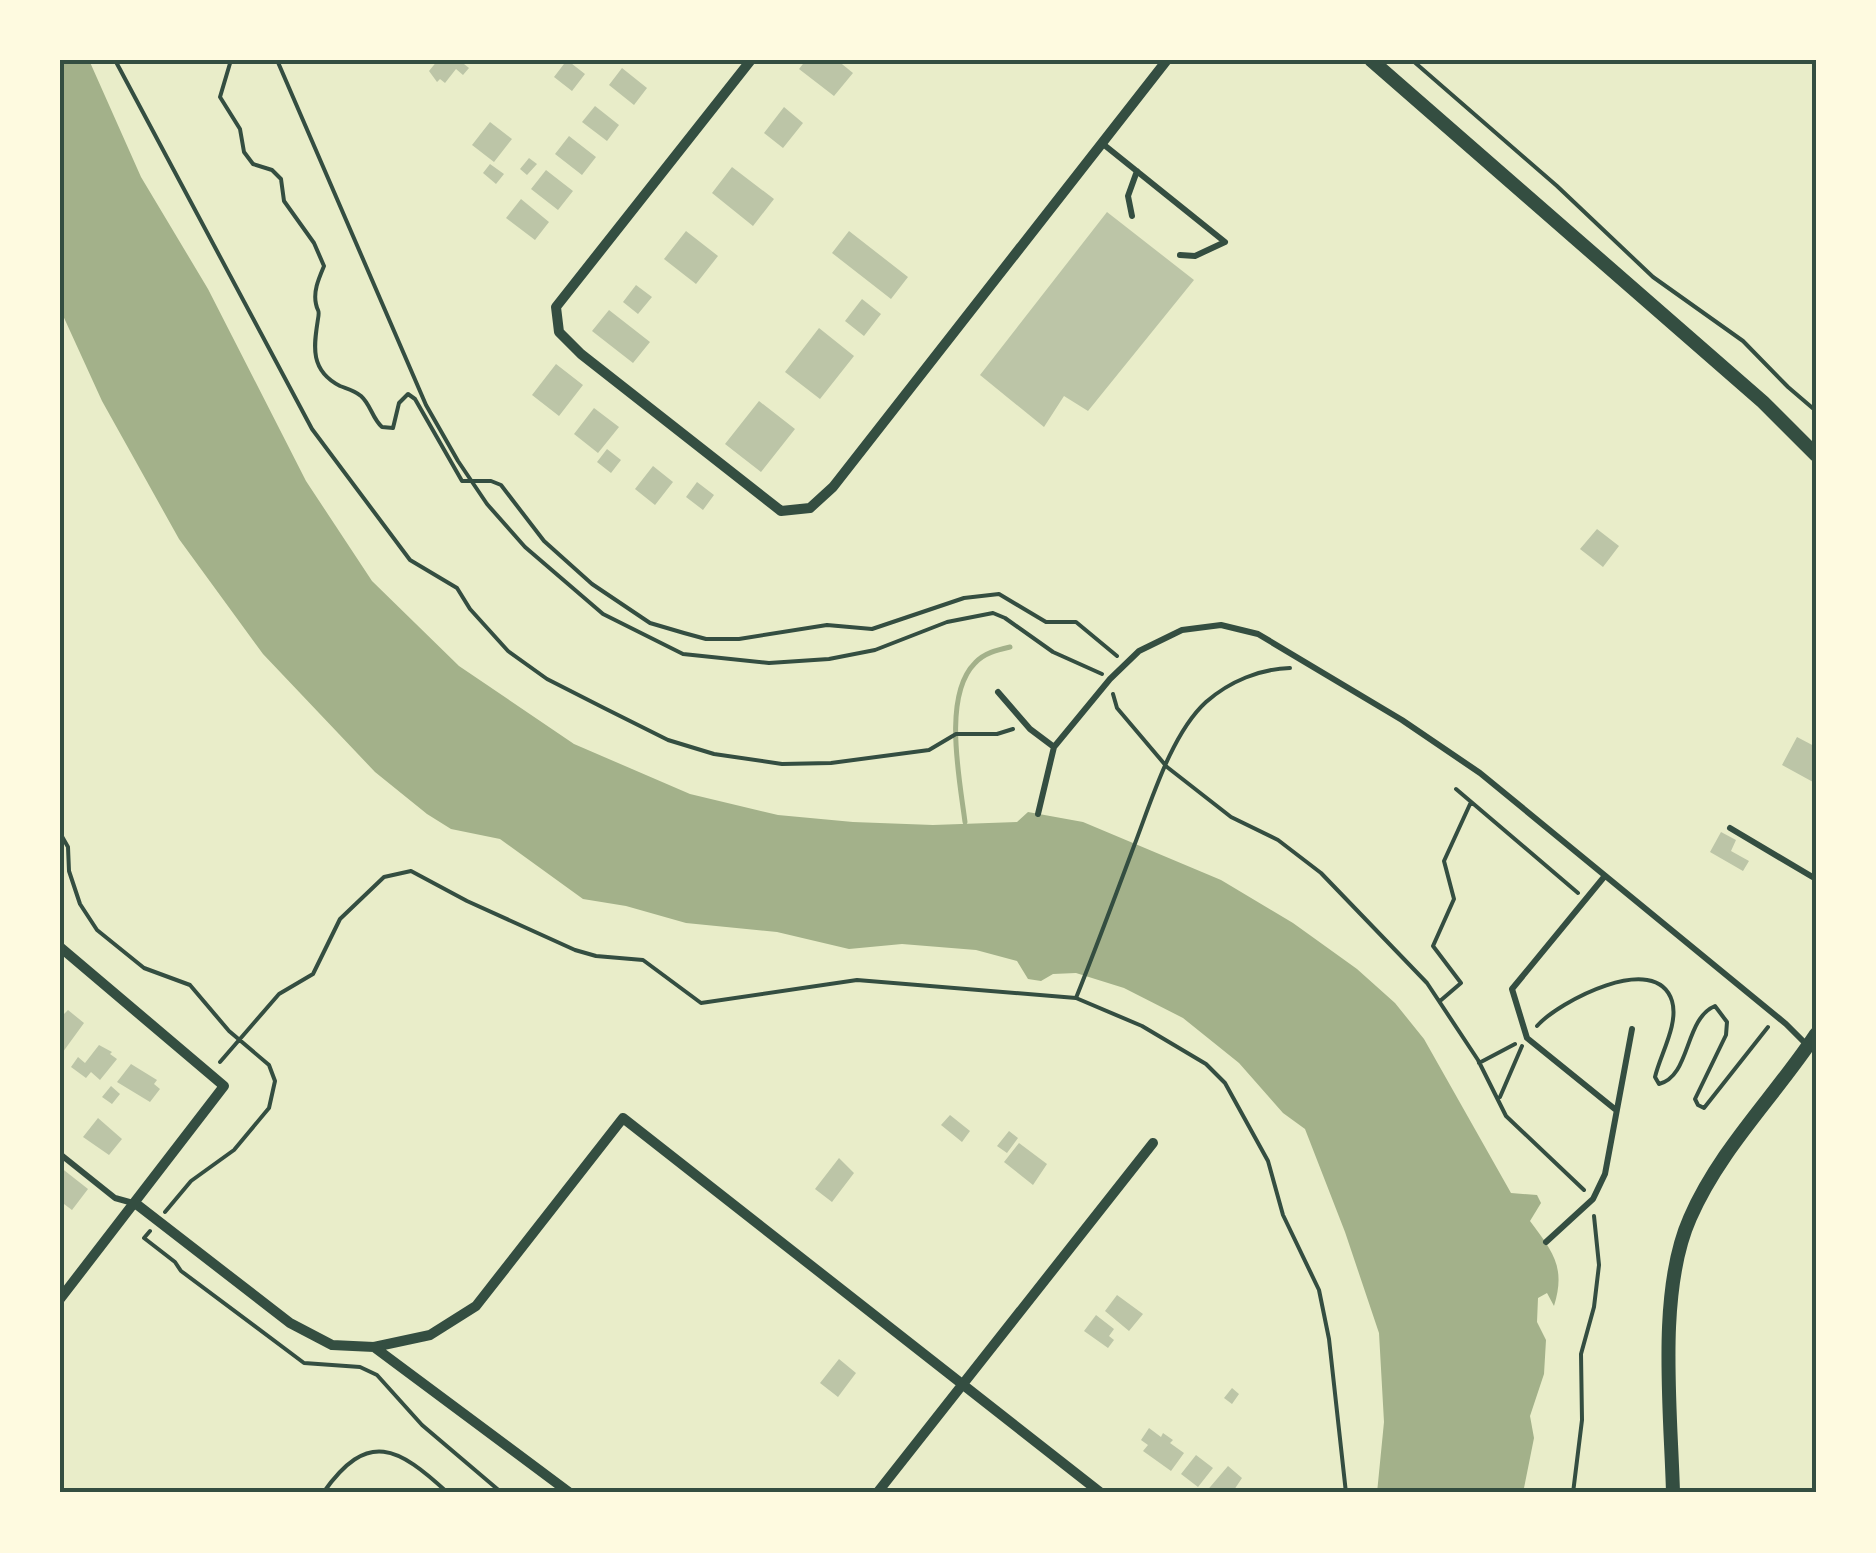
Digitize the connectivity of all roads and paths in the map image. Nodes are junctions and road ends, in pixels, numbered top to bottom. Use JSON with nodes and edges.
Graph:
{"nodes":[{"id":1,"x":115,"y":60,"type":"edge"},
{"id":2,"x":231,"y":60,"type":"edge"},
{"id":3,"x":278,"y":60,"type":"edge"},
{"id":4,"x":751,"y":60,"type":"edge"},
{"id":5,"x":1167,"y":60,"type":"edge"},
{"id":6,"x":1371,"y":60,"type":"edge"},
{"id":7,"x":1412,"y":60,"type":"edge"},
{"id":8,"x":1102,"y":143,"type":"junction"},
{"id":9,"x":1137,"y":172,"type":"junction"},
{"id":10,"x":1132,"y":216,"type":"dead end"},
{"id":11,"x":1180,"y":255,"type":"dead end"},
{"id":12,"x":1816,"y":411,"type":"edge"},
{"id":13,"x":1816,"y":454,"type":"edge"},
{"id":14,"x":472,"y":482,"type":"junction"},
{"id":15,"x":1126,"y":664,"type":"junction"},
{"id":16,"x":1315,"y":667,"type":"junction"},
{"id":17,"x":1110,"y":679,"type":"junction"},
{"id":18,"x":998,"y":692,"type":"dead end"},
{"id":19,"x":1026,"y":724,"type":"junction"},
{"id":20,"x":1054,"y":747,"type":"junction"},
{"id":21,"x":1167,"y":767,"type":"junction"},
{"id":22,"x":1456,"y":789,"type":"dead end"},
{"id":23,"x":1471,"y":802,"type":"junction"},
{"id":24,"x":1038,"y":814,"type":"dead end"},
{"id":25,"x":1730,"y":828,"type":"dead end"},
{"id":26,"x":60,"y":834,"type":"edge"},
{"id":27,"x":1604,"y":877,"type":"junction"},
{"id":28,"x":1816,"y":879,"type":"edge"},
{"id":29,"x":1586,"y":899,"type":"junction"},
{"id":30,"x":60,"y":947,"type":"edge"},
{"id":31,"x":1076,"y":998,"type":"junction"},
{"id":32,"x":1440,"y":1000,"type":"junction"},
{"id":33,"x":1777,"y":1016,"type":"junction"},
{"id":34,"x":1632,"y":1029,"type":"dead end"},
{"id":35,"x":1527,"y":1038,"type":"junction"},
{"id":36,"x":238,"y":1039,"type":"junction"},
{"id":37,"x":1812,"y":1040,"type":"edge"},
{"id":38,"x":1479,"y":1063,"type":"junction"},
{"id":39,"x":211,"y":1072,"type":"junction"},
{"id":40,"x":1500,"y":1100,"type":"junction"},
{"id":41,"x":1616,"y":1110,"type":"junction"},
{"id":42,"x":1152,"y":1143,"type":"dead end"},
{"id":43,"x":60,"y":1154,"type":"edge"},
{"id":44,"x":1593,"y":1199,"type":"junction"},
{"id":45,"x":135,"y":1203,"type":"junction"},
{"id":46,"x":167,"y":1210,"type":"dead end"},
{"id":47,"x":144,"y":1238,"type":"dead end"},
{"id":48,"x":1546,"y":1242,"type":"dead end"},
{"id":49,"x":60,"y":1299,"type":"edge"},
{"id":50,"x":374,"y":1346,"type":"junction"},
{"id":51,"x":964,"y":1383,"type":"junction"},
{"id":52,"x":323,"y":1493,"type":"edge"},
{"id":53,"x":448,"y":1493,"type":"edge"},
{"id":54,"x":502,"y":1493,"type":"edge"},
{"id":55,"x":570,"y":1493,"type":"edge"},
{"id":56,"x":877,"y":1493,"type":"edge"},
{"id":57,"x":1102,"y":1493,"type":"edge"},
{"id":58,"x":1346,"y":1493,"type":"edge"},
{"id":59,"x":1573,"y":1493,"type":"edge"},
{"id":60,"x":1674,"y":1493,"type":"edge"}],
"edges":[{"from":1,"to":19,"type":"path"},
{"from":2,"to":14,"type":"path"},
{"from":3,"to":14,"type":"path"},
{"from":4,"to":8,"type":"street"},
{"from":5,"to":8,"type":"street"},
{"from":6,"to":13,"type":"street"},
{"from":7,"to":12,"type":"path"},
{"from":8,"to":9,"type":"lane"},
{"from":9,"to":10,"type":"lane"},
{"from":9,"to":11,"type":"lane"},
{"from":14,"to":15,"type":"path"},
{"from":14,"to":17,"type":"path"},
{"from":15,"to":16,"type":"lane"},
{"from":15,"to":17,"type":"lane"},
{"from":16,"to":21,"type":"path"},
{"from":16,"to":27,"type":"lane"},
{"from":17,"to":20,"type":"lane"},
{"from":17,"to":21,"type":"path"},
{"from":18,"to":19,"type":"lane"},
{"from":19,"to":20,"type":"lane"},
{"from":20,"to":24,"type":"lane"},
{"from":21,"to":31,"type":"path"},
{"from":21,"to":32,"type":"path"},
{"from":22,"to":23,"type":"path"},
{"from":23,"to":29,"type":"path"},
{"from":23,"to":32,"type":"path"},
{"from":25,"to":28,"type":"lane"},
{"from":26,"to":36,"type":"path"},
{"from":27,"to":29,"type":"lane"},
{"from":27,"to":33,"type":"lane"},
{"from":29,"to":35,"type":"lane"},
{"from":30,"to":39,"type":"street"},
{"from":31,"to":36,"type":"path"},
{"from":31,"to":58,"type":"path"},
{"from":32,"to":38,"type":"path"},
{"from":33,"to":35,"type":"path"},
{"from":33,"to":37,"type":"lane"},
{"from":34,"to":41,"type":"lane"},
{"from":35,"to":38,"type":"path"},
{"from":35,"to":40,"type":"path"},
{"from":35,"to":41,"type":"lane"},
{"from":36,"to":39,"type":"path"},
{"from":36,"to":46,"type":"path"},
{"from":37,"to":60,"type":"street"},
{"from":38,"to":40,"type":"path"},
{"from":39,"to":45,"type":"street"},
{"from":40,"to":44,"type":"path"},
{"from":41,"to":44,"type":"lane"},
{"from":42,"to":51,"type":"street"},
{"from":43,"to":45,"type":"lane"},
{"from":44,"to":48,"type":"lane"},
{"from":44,"to":59,"type":"path"},
{"from":45,"to":49,"type":"street"},
{"from":45,"to":50,"type":"street"},
{"from":47,"to":54,"type":"path"},
{"from":50,"to":51,"type":"street"},
{"from":50,"to":55,"type":"street"},
{"from":51,"to":56,"type":"street"},
{"from":51,"to":57,"type":"street"},
{"from":52,"to":53,"type":"path"}]}
